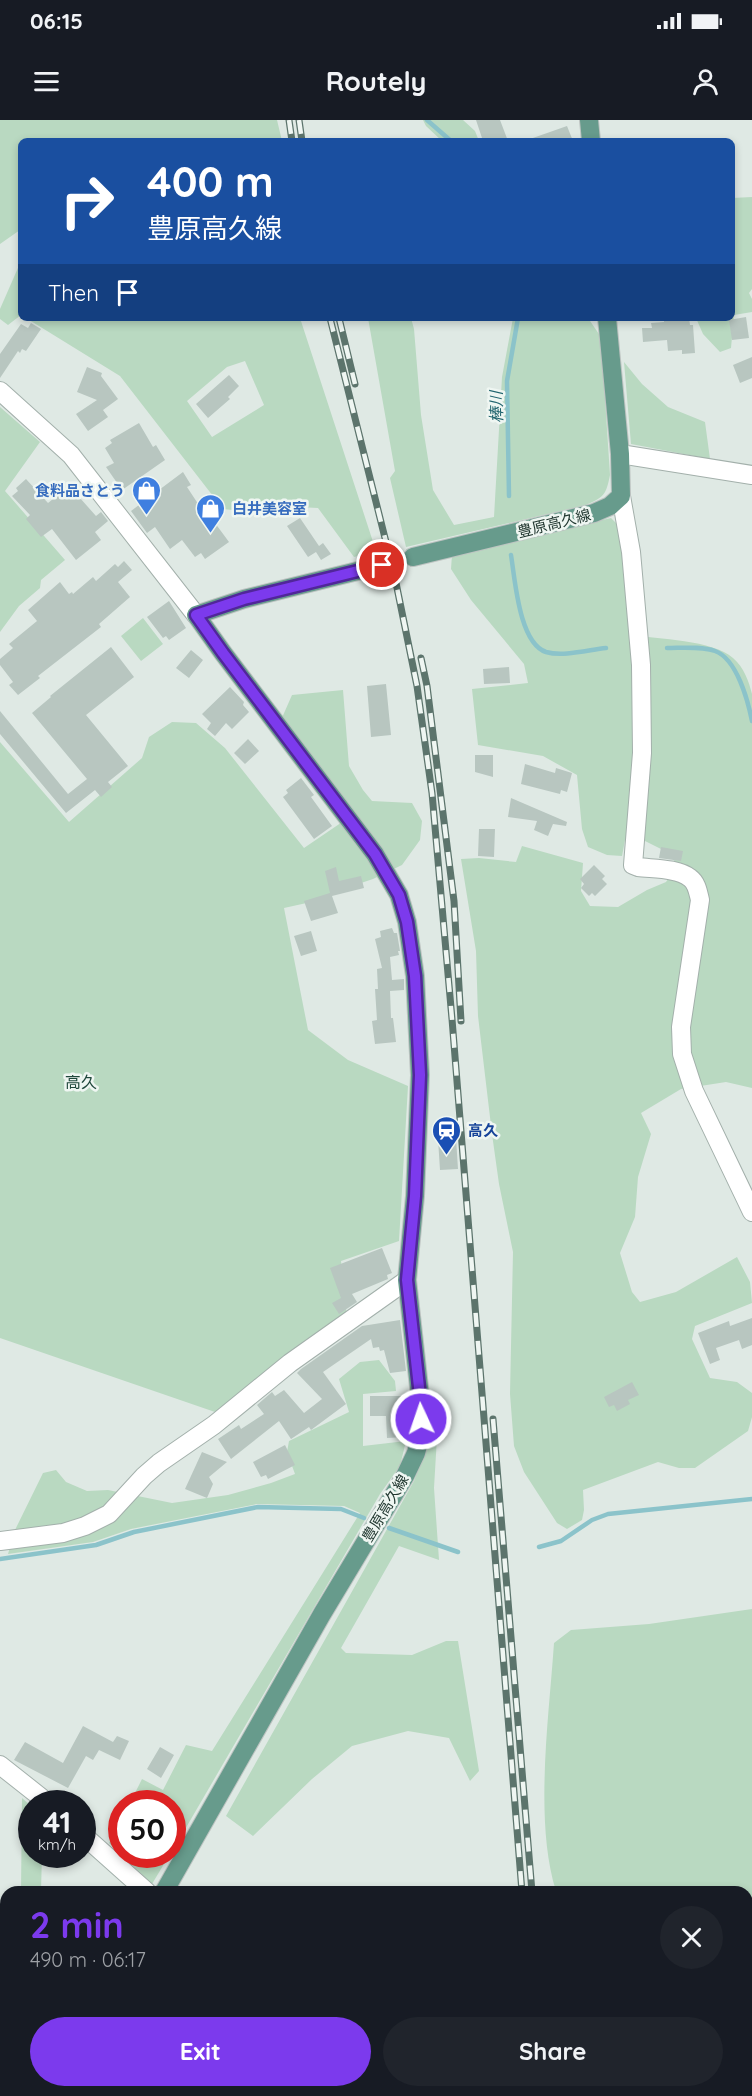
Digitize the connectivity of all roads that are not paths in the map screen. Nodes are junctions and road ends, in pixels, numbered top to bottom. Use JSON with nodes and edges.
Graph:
{"nodes":[{"id":1,"x":589,"y":120,"type":"edge"},
{"id":2,"x":591,"y":138,"type":"edge"},
{"id":3,"x":607,"y":321,"type":"edge"},
{"id":4,"x":0,"y":391,"type":"edge"},
{"id":5,"x":620,"y":454,"type":"junction"},
{"id":6,"x":752,"y":475,"type":"edge"},
{"id":7,"x":621,"y":496,"type":"junction"},
{"id":8,"x":413,"y":557,"type":"tunnel mouth"},
{"id":9,"x":382,"y":565,"type":"tunnel mouth"},
{"id":10,"x":196,"y":615,"type":"junction"},
{"id":11,"x":752,"y":1212,"type":"edge"},
{"id":12,"x":407,"y":1280,"type":"junction"},
{"id":13,"x":0,"y":1541,"type":"edge"},
{"id":14,"x":0,"y":1765,"type":"edge"},
{"id":15,"x":32,"y":1790,"type":"edge"},
{"id":16,"x":96,"y":1846,"type":"edge"},
{"id":17,"x":140,"y":1886,"type":"edge"},
{"id":18,"x":167,"y":1886,"type":"edge"}],
"edges":[{"from":1,"to":2,"type":"main road"},
{"from":3,"to":5,"type":"main road"},
{"from":4,"to":10,"type":"street"},
{"from":5,"to":6,"type":"street"},
{"from":5,"to":7,"type":"main road"},
{"from":7,"to":8,"type":"main road","name":"豊原高久線"},
{"from":7,"to":11,"type":"street"},
{"from":9,"to":10,"type":"main road"},
{"from":10,"to":12,"type":"main road","name":"豊原高久線"},
{"from":12,"to":13,"type":"street"},
{"from":12,"to":18,"type":"main road","name":"豊原高久線"},
{"from":14,"to":15,"type":"street"},
{"from":16,"to":17,"type":"street"}]}
